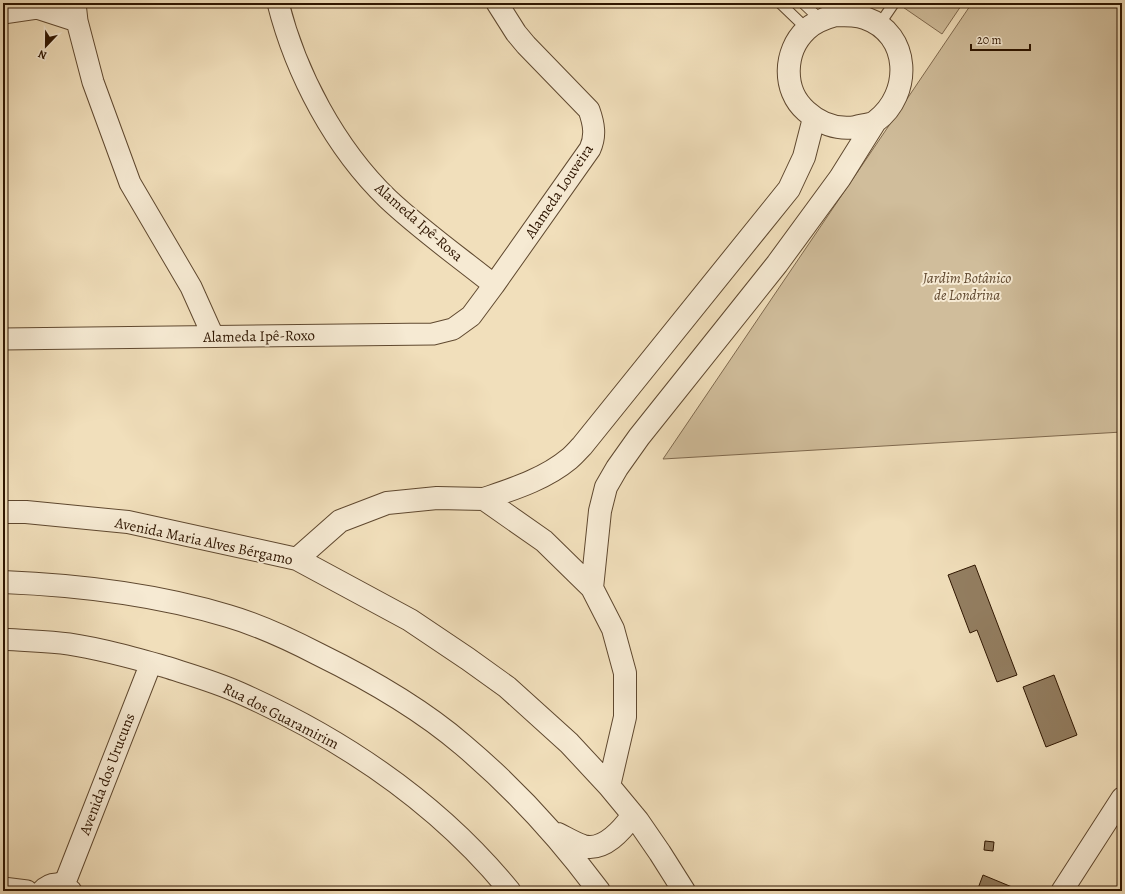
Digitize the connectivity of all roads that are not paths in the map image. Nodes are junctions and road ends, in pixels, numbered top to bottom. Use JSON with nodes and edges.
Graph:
{"nodes":[{"id":1,"x":278,"y":3,"type":"edge"},
{"id":2,"x":498,"y":3,"type":"edge"},
{"id":3,"x":780,"y":3,"type":"edge"},
{"id":4,"x":803,"y":3,"type":"edge"},
{"id":5,"x":894,"y":3,"type":"edge"},
{"id":6,"x":76,"y":12,"type":"edge"},
{"id":7,"x":3,"y":13,"type":"edge"},
{"id":8,"x":814,"y":24,"type":"junction"},
{"id":9,"x":879,"y":25,"type":"junction"},
{"id":10,"x":814,"y":118,"type":"junction"},
{"id":11,"x":875,"y":122,"type":"junction"},
{"id":12,"x":494,"y":285,"type":"junction"},
{"id":13,"x":213,"y":336,"type":"junction"},
{"id":14,"x":3,"y":339,"type":"edge"},
{"id":15,"x":484,"y":499,"type":"junction"},
{"id":16,"x":3,"y":512,"type":"edge"},
{"id":17,"x":297,"y":559,"type":"junction"},
{"id":18,"x":3,"y":582,"type":"edge"},
{"id":19,"x":592,"y":588,"type":"junction"},
{"id":20,"x":3,"y":639,"type":"edge"},
{"id":21,"x":151,"y":663,"type":"junction"},
{"id":22,"x":609,"y":786,"type":"junction"},
{"id":23,"x":1122,"y":798,"type":"edge"},
{"id":24,"x":633,"y":815,"type":"junction"},
{"id":25,"x":551,"y":830,"type":"junction"},
{"id":26,"x":3,"y":888,"type":"edge"},
{"id":27,"x":67,"y":888,"type":"edge"},
{"id":28,"x":27,"y":891,"type":"edge"},
{"id":29,"x":42,"y":891,"type":"edge"},
{"id":30,"x":510,"y":891,"type":"edge"},
{"id":31,"x":599,"y":891,"type":"edge"},
{"id":32,"x":684,"y":891,"type":"edge"},
{"id":33,"x":1062,"y":891,"type":"edge"}],
"edges":[{"from":1,"to":12,"type":"street","name":"Alameda Ipê-Rosa"},
{"from":2,"to":12,"type":"street","name":"Alameda Louveira"},
{"from":3,"to":8,"type":"lane"},
{"from":4,"to":8,"type":"lane"},
{"from":5,"to":9,"type":"lane"},
{"from":6,"to":7,"type":"street"},
{"from":6,"to":13,"type":"street"},
{"from":8,"to":9,"type":"street"},
{"from":8,"to":10,"type":"street"},
{"from":9,"to":11,"type":"street"},
{"from":10,"to":11,"type":"street"},
{"from":10,"to":15,"type":"street"},
{"from":11,"to":19,"type":"street"},
{"from":12,"to":13,"type":"street","name":"Alameda Ipê-Roxo"},
{"from":13,"to":14,"type":"street","name":"Alameda Ipê-Roxo"},
{"from":15,"to":17,"type":"street"},
{"from":15,"to":19,"type":"street"},
{"from":16,"to":17,"type":"street","name":"Avenida Maria Alves Bérgamo"},
{"from":17,"to":22,"type":"street","name":"Avenida Maria Alves Bérgamo"},
{"from":18,"to":25,"type":"street"},
{"from":19,"to":22,"type":"street"},
{"from":20,"to":21,"type":"street","name":"Rua dos Guaramirim"},
{"from":21,"to":27,"type":"street","name":"Avenida dos Urucuns"},
{"from":21,"to":30,"type":"street","name":"Rua dos Guaramirim"},
{"from":22,"to":24,"type":"street","name":"Avenida Maria Alves Bérgamo"},
{"from":23,"to":33,"type":"street"},
{"from":24,"to":25,"type":"street"},
{"from":24,"to":32,"type":"street","name":"Avenida Maria Alves Bérgamo"},
{"from":25,"to":31,"type":"street"},
{"from":26,"to":28,"type":"street"},
{"from":27,"to":29,"type":"street"}]}
